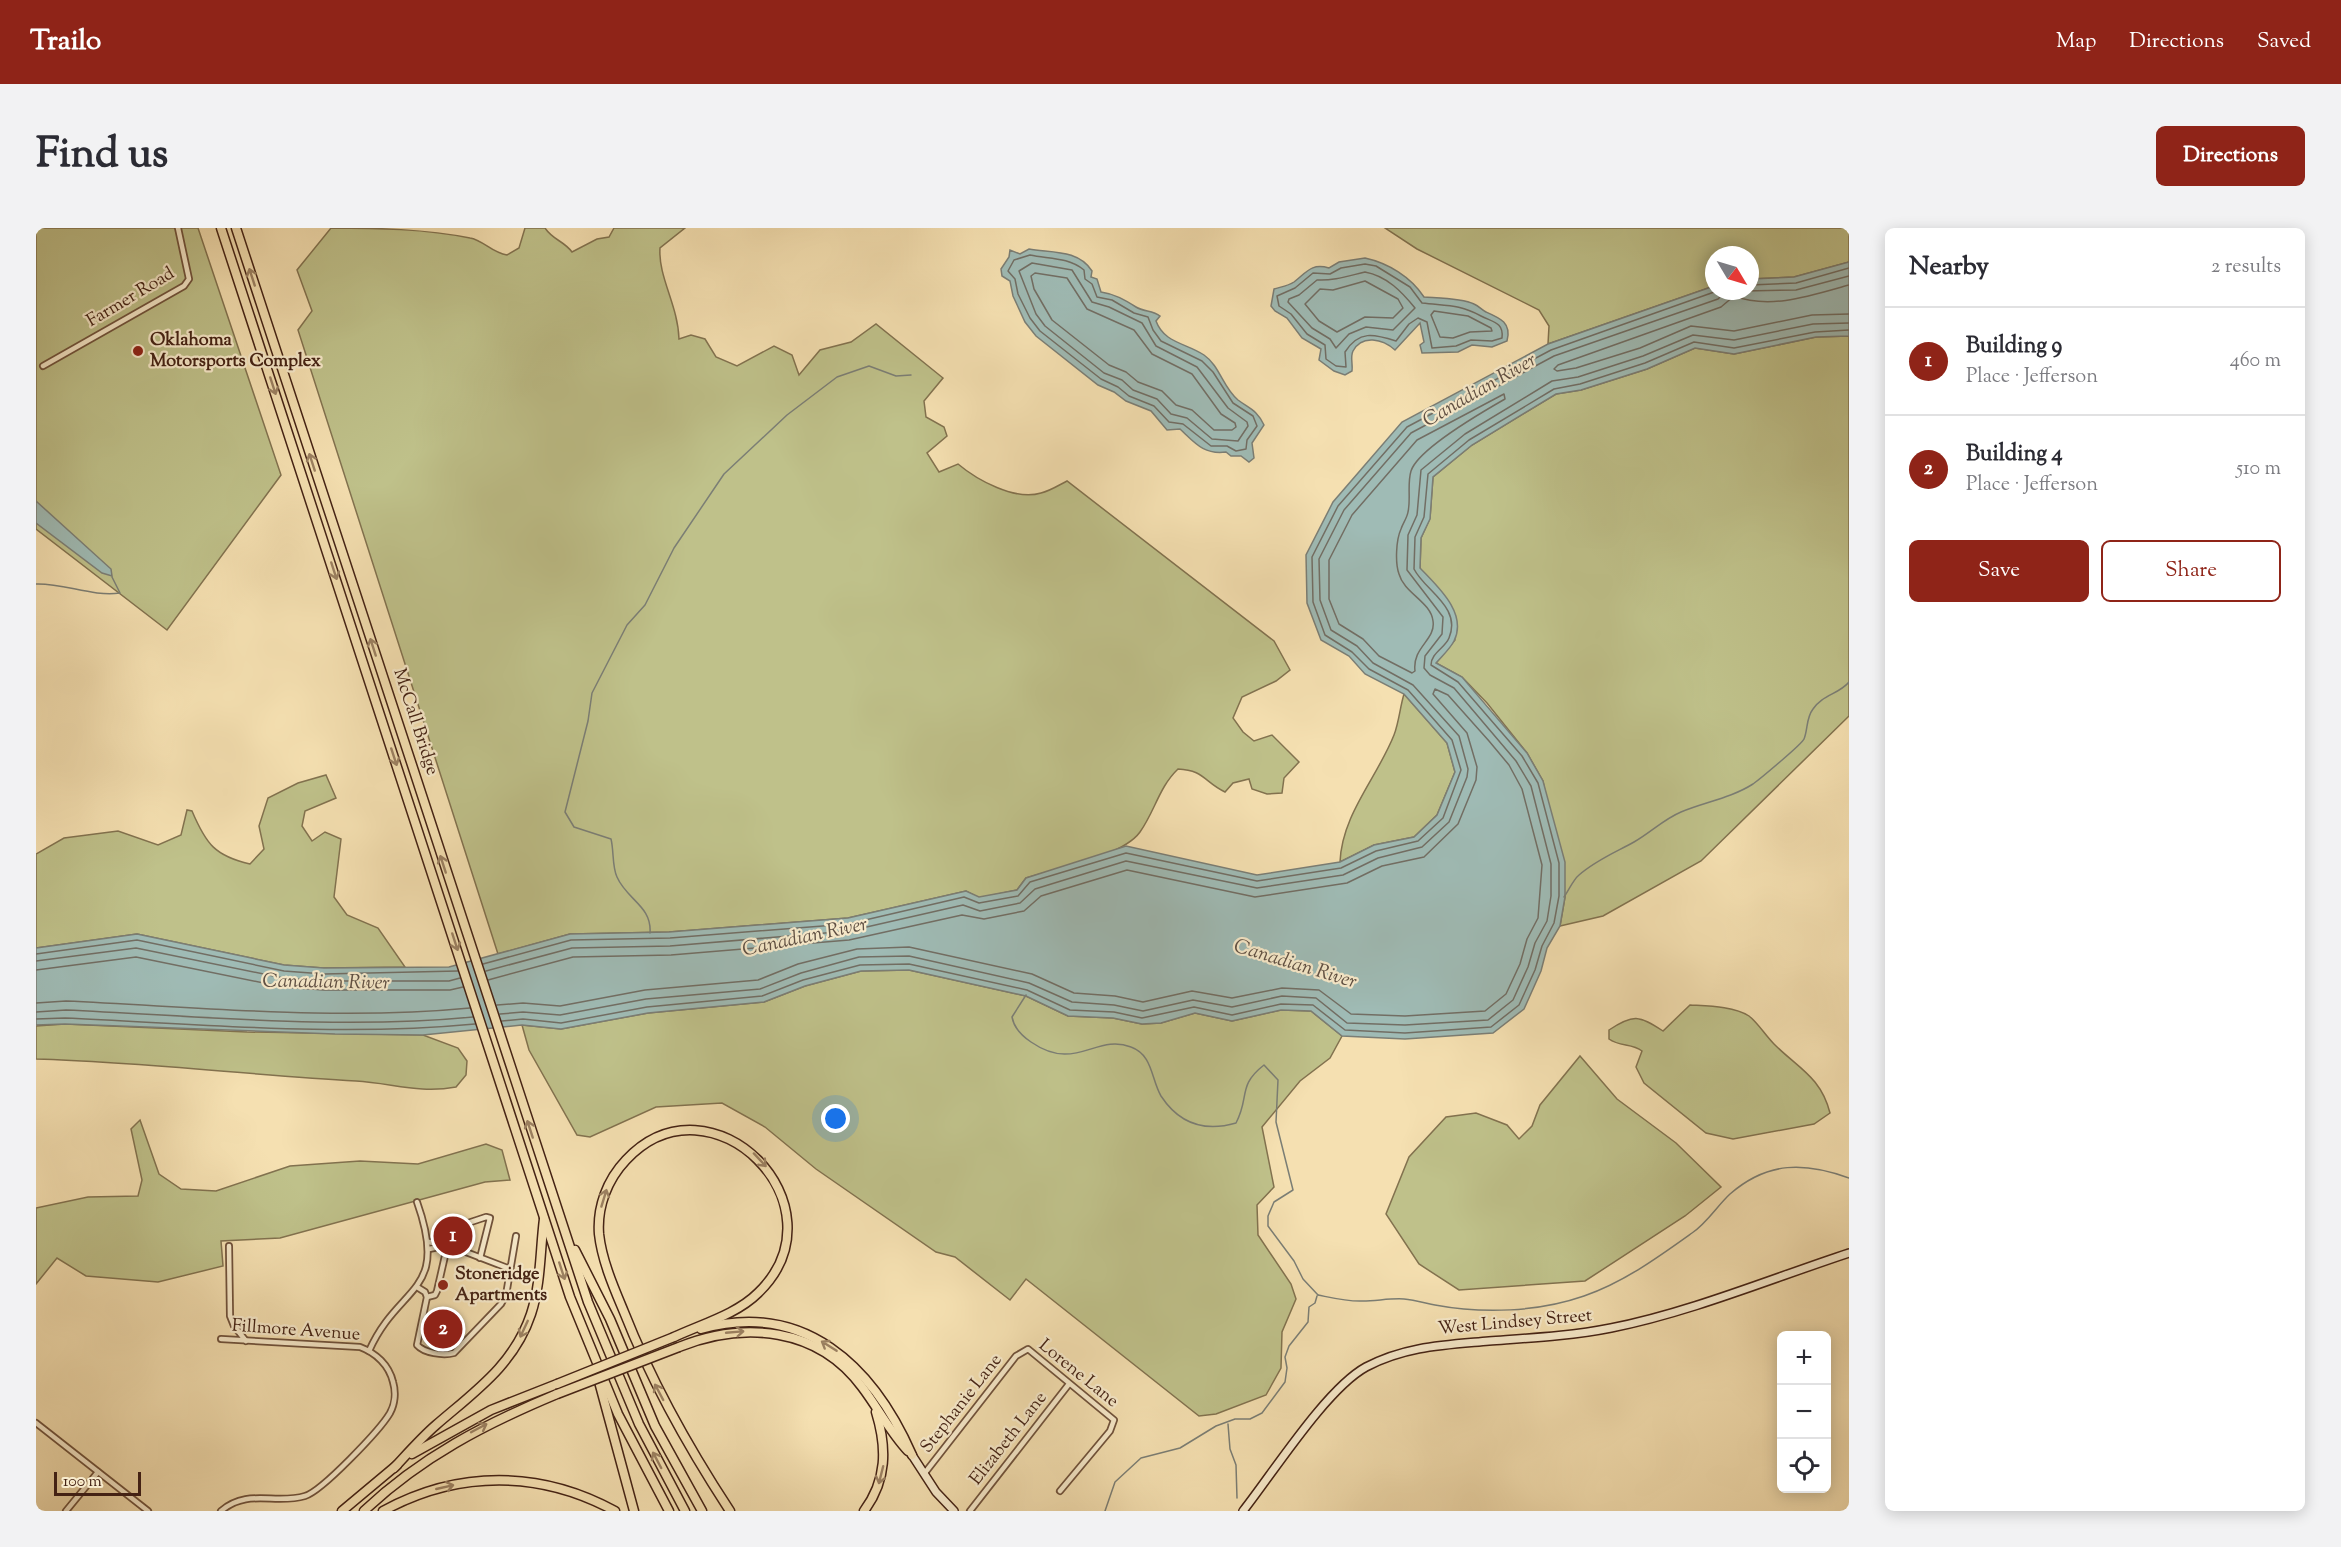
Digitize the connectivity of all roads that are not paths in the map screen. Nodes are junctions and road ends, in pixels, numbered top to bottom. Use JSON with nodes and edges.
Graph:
{"nodes":[{"id":1,"x":178,"y":228,"type":"edge"},
{"id":2,"x":221,"y":228,"type":"edge"},
{"id":3,"x":236,"y":228,"type":"edge"},
{"id":4,"x":43,"y":366,"type":"dead end"},
{"id":5,"x":417,"y":1202,"type":"dead end"},
{"id":6,"x":544,"y":1215,"type":"junction"},
{"id":7,"x":562,"y":1227,"type":"junction"},
{"id":8,"x":516,"y":1236,"type":"dead end"},
{"id":9,"x":429,"y":1242,"type":"junction"},
{"id":10,"x":229,"y":1246,"type":"dead end"},
{"id":11,"x":445,"y":1247,"type":"junction"},
{"id":12,"x":429,"y":1249,"type":"junction"},
{"id":13,"x":462,"y":1251,"type":"junction"},
{"id":14,"x":1849,"y":1253,"type":"edge"},
{"id":15,"x":480,"y":1258,"type":"junction"},
{"id":16,"x":510,"y":1269,"type":"junction"},
{"id":17,"x":416,"y":1289,"type":"junction"},
{"id":18,"x":426,"y":1296,"type":"junction"},
{"id":19,"x":674,"y":1337,"type":"junction"},
{"id":20,"x":221,"y":1340,"type":"dead end"},
{"id":21,"x":246,"y":1341,"type":"junction"},
{"id":22,"x":590,"y":1348,"type":"junction"},
{"id":23,"x":369,"y":1350,"type":"junction"},
{"id":24,"x":1023,"y":1350,"type":"joint"},
{"id":25,"x":1070,"y":1384,"type":"junction"},
{"id":26,"x":873,"y":1405,"type":"junction"},
{"id":27,"x":36,"y":1423,"type":"edge"},
{"id":28,"x":670,"y":1453,"type":"junction"},
{"id":29,"x":912,"y":1455,"type":"junction"},
{"id":30,"x":394,"y":1468,"type":"junction"},
{"id":31,"x":98,"y":1472,"type":"junction"},
{"id":32,"x":924,"y":1474,"type":"junction"},
{"id":33,"x":1060,"y":1491,"type":"dead end"},
{"id":34,"x":66,"y":1511,"type":"edge"},
{"id":35,"x":148,"y":1511,"type":"edge"},
{"id":36,"x":221,"y":1511,"type":"edge"},
{"id":37,"x":342,"y":1511,"type":"edge"},
{"id":38,"x":364,"y":1511,"type":"edge"},
{"id":39,"x":383,"y":1511,"type":"edge"},
{"id":40,"x":615,"y":1511,"type":"edge"},
{"id":41,"x":633,"y":1511,"type":"edge"},
{"id":42,"x":669,"y":1511,"type":"edge"},
{"id":43,"x":685,"y":1511,"type":"edge"},
{"id":44,"x":702,"y":1511,"type":"edge"},
{"id":45,"x":709,"y":1511,"type":"edge"},
{"id":46,"x":730,"y":1511,"type":"edge"},
{"id":47,"x":864,"y":1511,"type":"edge"},
{"id":48,"x":954,"y":1511,"type":"edge"},
{"id":49,"x":970,"y":1511,"type":"edge"},
{"id":50,"x":1243,"y":1511,"type":"edge"}],
"edges":[{"from":1,"to":4,"type":"street","name":"Farmer Road"},
{"from":2,"to":6,"type":"highway","name":"McCall Bridge","one_way":true},
{"from":7,"to":3,"type":"highway","name":"McCall Bridge","one_way":true},
{"from":5,"to":9,"type":"street"},
{"from":6,"to":22,"type":"highway","name":"McCall Bridge","one_way":true},
{"from":6,"to":30,"type":"highway","one_way":true},
{"from":7,"to":28,"type":"highway"},
{"from":43,"to":7,"type":"highway","one_way":true},
{"from":8,"to":16,"type":"street"},
{"from":9,"to":11,"type":"street"},
{"from":9,"to":12,"type":"street"},
{"from":10,"to":21,"type":"street"},
{"from":11,"to":12,"type":"street"},
{"from":11,"to":13,"type":"street"},
{"from":11,"to":18,"type":"street"},
{"from":12,"to":17,"type":"street"},
{"from":13,"to":15,"type":"street"},
{"from":13,"to":15,"type":"street"},
{"from":14,"to":50,"type":"main road","name":"West Lindsey Street"},
{"from":15,"to":16,"type":"street"},
{"from":16,"to":18,"type":"street"},
{"from":17,"to":18,"type":"street"},
{"from":17,"to":23,"type":"street"},
{"from":29,"to":19,"type":"highway","one_way":true},
{"from":19,"to":30,"type":"highway","bridge":true},
{"from":46,"to":19,"type":"highway","one_way":true},
{"from":20,"to":21,"type":"street","name":"Fillmore Avenue"},
{"from":21,"to":23,"type":"street","name":"Fillmore Avenue"},
{"from":22,"to":41,"type":"highway"},
{"from":22,"to":42,"type":"highway"},
{"from":23,"to":36,"type":"street"},
{"from":24,"to":25,"type":"street","name":"Lorene Lane"},
{"from":24,"to":32,"type":"street","name":"Stephanie Lane"},
{"from":25,"to":33,"type":"street","name":"Lorene Lane"},
{"from":25,"to":49,"type":"street","name":"Elizabeth Lane"},
{"from":26,"to":29,"type":"highway"},
{"from":38,"to":26,"type":"highway","one_way":true,"bridge":true},
{"from":26,"to":47,"type":"highway","one_way":true},
{"from":27,"to":31,"type":"street"},
{"from":28,"to":44,"type":"highway"},
{"from":28,"to":45,"type":"highway"},
{"from":29,"to":32,"type":"main road"},
{"from":30,"to":37,"type":"highway"},
{"from":31,"to":34,"type":"street"},
{"from":31,"to":35,"type":"street"},
{"from":32,"to":48,"type":"main road"},
{"from":39,"to":40,"type":"highway","one_way":true}]}
